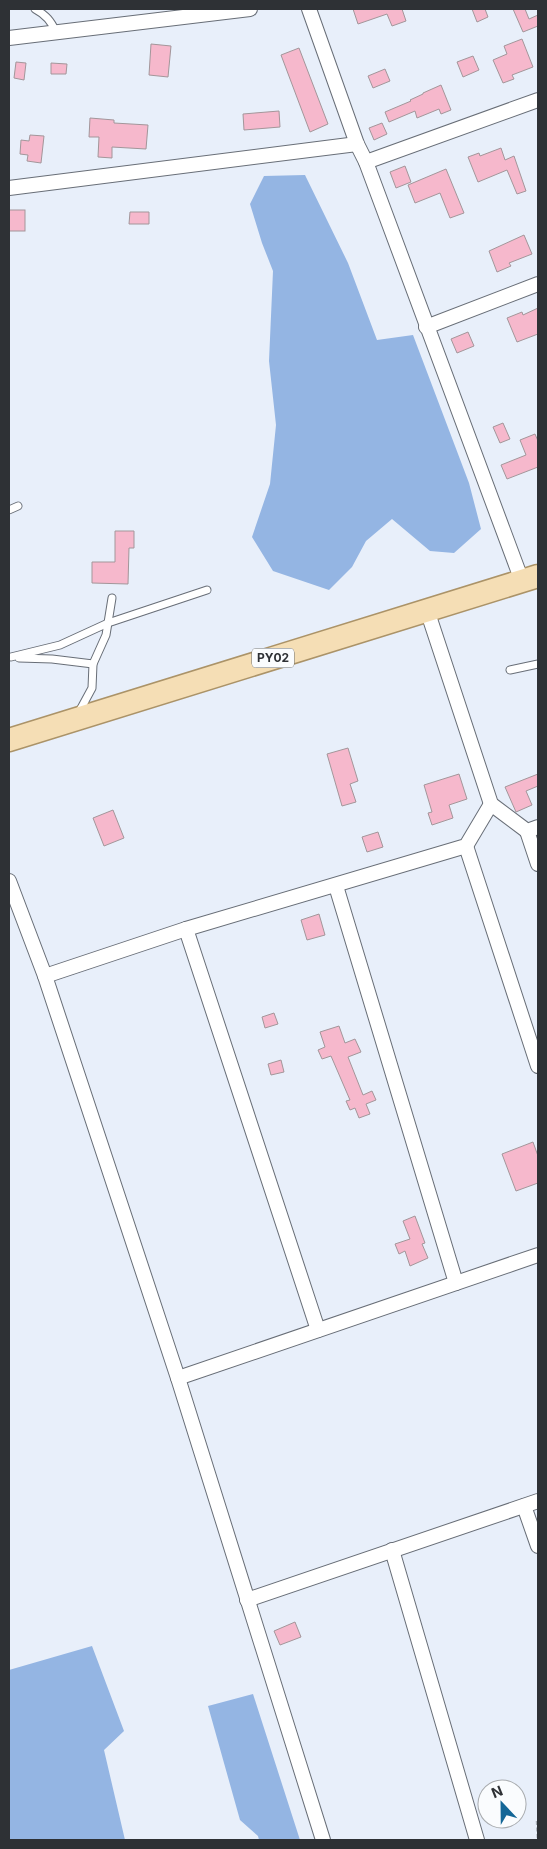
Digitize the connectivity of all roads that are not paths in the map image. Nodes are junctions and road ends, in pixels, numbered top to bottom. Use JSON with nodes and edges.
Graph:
{"nodes":[{"id":1,"x":35,"y":9,"type":"edge"},
{"id":2,"x":250,"y":9,"type":"edge"},
{"id":3,"x":309,"y":9,"type":"edge"},
{"id":4,"x":56,"y":32,"type":"junction"},
{"id":5,"x":9,"y":38,"type":"edge"},
{"id":6,"x":538,"y":100,"type":"edge"},
{"id":7,"x":357,"y":144,"type":"junction"},
{"id":8,"x":366,"y":162,"type":"junction"},
{"id":9,"x":9,"y":188,"type":"edge"},
{"id":10,"x":538,"y":284,"type":"edge"},
{"id":11,"x":426,"y":327,"type":"junction"},
{"id":12,"x":18,"y":506,"type":"dead end"},
{"id":13,"x":9,"y":510,"type":"edge"},
{"id":14,"x":530,"y":578,"type":"edge"},
{"id":15,"x":207,"y":590,"type":"dead end"},
{"id":16,"x":112,"y":598,"type":"dead end"},
{"id":17,"x":427,"y":610,"type":"junction"},
{"id":18,"x":108,"y":622,"type":"junction"},
{"id":19,"x":10,"y":658,"type":"edge"},
{"id":20,"x":93,"y":664,"type":"junction"},
{"id":21,"x":538,"y":664,"type":"edge"},
{"id":22,"x":510,"y":670,"type":"dead end"},
{"id":23,"x":75,"y":719,"type":"junction"},
{"id":24,"x":9,"y":740,"type":"edge"},
{"id":25,"x":491,"y":804,"type":"junction"},
{"id":26,"x":532,"y":829,"type":"edge"},
{"id":27,"x":466,"y":846,"type":"junction"},
{"id":28,"x":538,"y":864,"type":"edge"},
{"id":29,"x":9,"y":881,"type":"edge"},
{"id":30,"x":336,"y":886,"type":"junction"},
{"id":31,"x":186,"y":929,"type":"junction"},
{"id":32,"x":45,"y":976,"type":"junction"},
{"id":33,"x":538,"y":1066,"type":"edge"},
{"id":34,"x":538,"y":1256,"type":"edge"},
{"id":35,"x":456,"y":1283,"type":"junction"},
{"id":36,"x":318,"y":1330,"type":"junction"},
{"id":37,"x":178,"y":1378,"type":"junction"},
{"id":38,"x":538,"y":1501,"type":"edge"},
{"id":39,"x":524,"y":1506,"type":"junction"},
{"id":40,"x":538,"y":1546,"type":"edge"},
{"id":41,"x":392,"y":1550,"type":"junction"},
{"id":42,"x":247,"y":1600,"type":"junction"},
{"id":43,"x":323,"y":1840,"type":"edge"},
{"id":44,"x":477,"y":1840,"type":"edge"}],
"edges":[{"from":1,"to":4,"type":"lane"},
{"from":2,"to":4,"type":"street"},
{"from":3,"to":7,"type":"street"},
{"from":4,"to":5,"type":"street"},
{"from":6,"to":8,"type":"street"},
{"from":7,"to":8,"type":"street"},
{"from":7,"to":9,"type":"street"},
{"from":8,"to":11,"type":"street"},
{"from":10,"to":11,"type":"street"},
{"from":11,"to":14,"type":"street"},
{"from":12,"to":13,"type":"lane"},
{"from":14,"to":17,"type":"main road","number":"PY02"},
{"from":15,"to":18,"type":"lane"},
{"from":16,"to":18,"type":"lane"},
{"from":17,"to":23,"type":"main road","number":"PY02"},
{"from":17,"to":25,"type":"street"},
{"from":18,"to":19,"type":"lane"},
{"from":18,"to":20,"type":"lane"},
{"from":19,"to":20,"type":"lane"},
{"from":20,"to":23,"type":"lane"},
{"from":21,"to":22,"type":"lane"},
{"from":23,"to":24,"type":"main road","number":"PY02"},
{"from":25,"to":26,"type":"street"},
{"from":25,"to":27,"type":"street"},
{"from":26,"to":28,"type":"street"},
{"from":27,"to":30,"type":"street"},
{"from":27,"to":33,"type":"street"},
{"from":29,"to":32,"type":"street"},
{"from":30,"to":31,"type":"street"},
{"from":30,"to":35,"type":"street"},
{"from":31,"to":32,"type":"street"},
{"from":31,"to":36,"type":"street"},
{"from":32,"to":37,"type":"street"},
{"from":34,"to":35,"type":"street"},
{"from":35,"to":36,"type":"street"},
{"from":36,"to":37,"type":"street"},
{"from":37,"to":42,"type":"street"},
{"from":38,"to":39,"type":"street"},
{"from":39,"to":40,"type":"street"},
{"from":39,"to":41,"type":"street"},
{"from":41,"to":42,"type":"street"},
{"from":41,"to":44,"type":"street"},
{"from":42,"to":43,"type":"street"}]}
